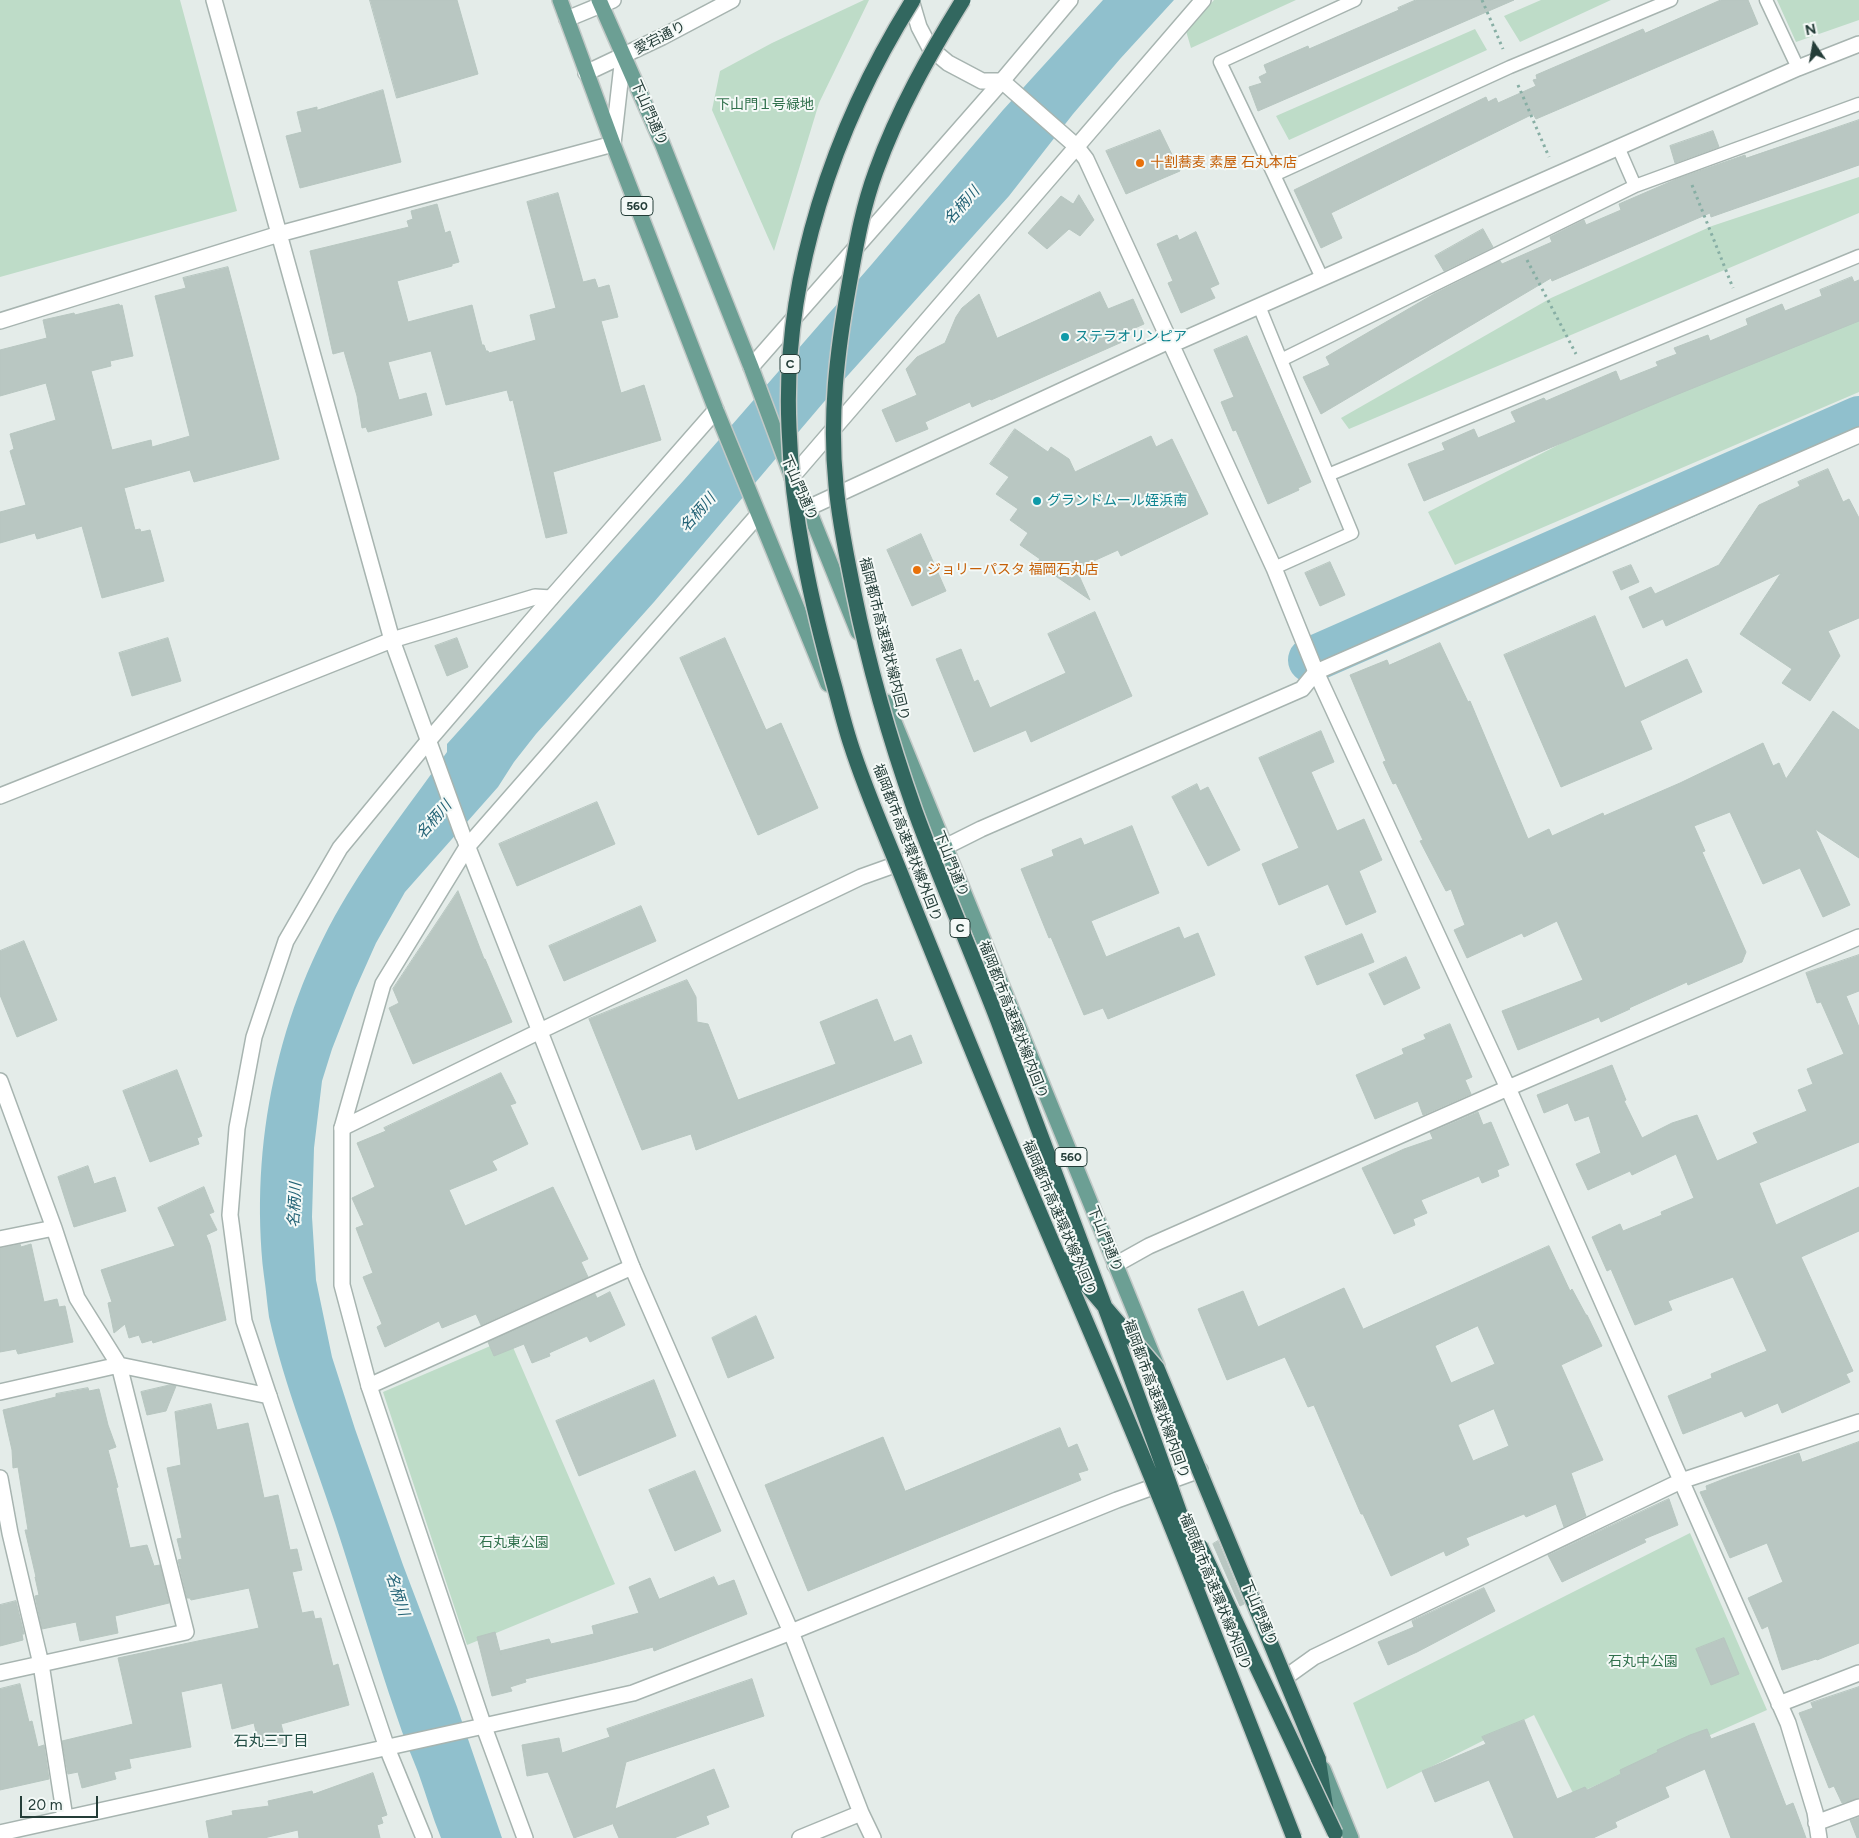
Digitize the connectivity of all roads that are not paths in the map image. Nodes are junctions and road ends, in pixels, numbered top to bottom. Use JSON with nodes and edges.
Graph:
{"nodes":[{"id":1,"x":214,"y":0,"type":"edge"},
{"id":2,"x":560,"y":0,"type":"edge"},
{"id":3,"x":732,"y":0,"type":"edge"},
{"id":4,"x":912,"y":0,"type":"edge"},
{"id":5,"x":964,"y":0,"type":"edge"},
{"id":6,"x":1070,"y":0,"type":"edge"},
{"id":7,"x":1203,"y":0,"type":"edge"},
{"id":8,"x":1355,"y":0,"type":"edge"},
{"id":9,"x":1671,"y":0,"type":"edge"},
{"id":10,"x":1766,"y":0,"type":"edge"},
{"id":11,"x":604,"y":2,"type":"edge"},
{"id":12,"x":567,"y":19,"type":"junction"},
{"id":13,"x":1859,"y":44,"type":"edge"},
{"id":14,"x":624,"y":56,"type":"junction"},
{"id":15,"x":1798,"y":68,"type":"junction"},
{"id":16,"x":586,"y":73,"type":"junction"},
{"id":17,"x":1002,"y":81,"type":"junction"},
{"id":18,"x":1859,"y":104,"type":"edge"},
{"id":19,"x":613,"y":144,"type":"junction"},
{"id":20,"x":1076,"y":146,"type":"junction"},
{"id":21,"x":1618,"y":147,"type":"junction"},
{"id":22,"x":1274,"y":175,"type":"junction"},
{"id":23,"x":1635,"y":186,"type":"junction"},
{"id":24,"x":280,"y":234,"type":"junction"},
{"id":25,"x":1859,"y":256,"type":"edge"},
{"id":26,"x":1322,"y":278,"type":"junction"},
{"id":27,"x":1259,"y":306,"type":"junction"},
{"id":28,"x":0,"y":321,"type":"edge"},
{"id":29,"x":1169,"y":341,"type":"junction"},
{"id":30,"x":1281,"y":360,"type":"junction"},
{"id":31,"x":751,"y":367,"type":"junction"},
{"id":32,"x":716,"y":410,"type":"junction"},
{"id":33,"x":1859,"y":435,"type":"edge"},
{"id":34,"x":1328,"y":474,"type":"junction"},
{"id":35,"x":792,"y":477,"type":"junction"},
{"id":36,"x":808,"y":508,"type":"junction"},
{"id":37,"x":758,"y":515,"type":"junction"},
{"id":38,"x":1274,"y":568,"type":"junction"},
{"id":39,"x":551,"y":598,"type":"junction"},
{"id":40,"x":392,"y":640,"type":"junction"},
{"id":41,"x":1316,"y":672,"type":"junction"},
{"id":42,"x":429,"y":740,"type":"junction"},
{"id":43,"x":0,"y":796,"type":"edge"},
{"id":44,"x":465,"y":842,"type":"junction"},
{"id":45,"x":945,"y":847,"type":"junction"},
{"id":46,"x":902,"y":862,"type":"junction"},
{"id":47,"x":1859,"y":937,"type":"edge"},
{"id":48,"x":540,"y":1031,"type":"junction"},
{"id":49,"x":0,"y":1082,"type":"edge"},
{"id":50,"x":1508,"y":1088,"type":"junction"},
{"id":51,"x":342,"y":1128,"type":"junction"},
{"id":52,"x":54,"y":1228,"type":"junction"},
{"id":53,"x":0,"y":1239,"type":"edge"},
{"id":54,"x":1055,"y":1249,"type":"junction"},
{"id":55,"x":1115,"y":1265,"type":"junction"},
{"id":56,"x":632,"y":1267,"type":"junction"},
{"id":57,"x":119,"y":1365,"type":"junction"},
{"id":58,"x":369,"y":1386,"type":"junction"},
{"id":59,"x":0,"y":1392,"type":"edge"},
{"id":60,"x":269,"y":1396,"type":"junction"},
{"id":61,"x":1859,"y":1422,"type":"edge"},
{"id":62,"x":1200,"y":1470,"type":"junction"},
{"id":63,"x":0,"y":1478,"type":"edge"},
{"id":64,"x":1681,"y":1481,"type":"junction"},
{"id":65,"x":1170,"y":1484,"type":"junction"},
{"id":66,"x":1154,"y":1486,"type":"junction"},
{"id":67,"x":5,"y":1534,"type":"edge"},
{"id":68,"x":790,"y":1632,"type":"junction"},
{"id":69,"x":41,"y":1664,"type":"junction"},
{"id":70,"x":0,"y":1673,"type":"edge"},
{"id":71,"x":1859,"y":1673,"type":"edge"},
{"id":72,"x":1286,"y":1677,"type":"junction"},
{"id":73,"x":1779,"y":1704,"type":"junction"},
{"id":74,"x":484,"y":1727,"type":"junction"},
{"id":75,"x":387,"y":1748,"type":"junction"},
{"id":76,"x":1859,"y":1807,"type":"edge"},
{"id":77,"x":861,"y":1812,"type":"junction"},
{"id":78,"x":65,"y":1818,"type":"junction"},
{"id":79,"x":1818,"y":1831,"type":"edge"},
{"id":80,"x":0,"y":1833,"type":"edge"},
{"id":81,"x":424,"y":1838,"type":"edge"},
{"id":82,"x":525,"y":1838,"type":"edge"},
{"id":83,"x":800,"y":1838,"type":"edge"},
{"id":84,"x":873,"y":1838,"type":"edge"},
{"id":85,"x":1294,"y":1838,"type":"edge"},
{"id":86,"x":1303,"y":1838,"type":"edge"},
{"id":87,"x":1330,"y":1838,"type":"edge"},
{"id":88,"x":1337,"y":1838,"type":"edge"},
{"id":89,"x":1351,"y":1838,"type":"edge"}],
"edges":[{"from":1,"to":24,"type":"street"},
{"from":2,"to":12,"type":"main road","number":"560"},
{"from":3,"to":14,"type":"street","name":"愛宕通り"},
{"from":4,"to":17,"type":"street"},
{"from":4,"to":54,"type":"highway","name":"福岡都市高速環状線外回り","number":"C","bridge":true},
{"from":5,"to":65,"type":"highway","name":"福岡都市高速環状線内回り","number":"C","bridge":true},
{"from":6,"to":17,"type":"street"},
{"from":7,"to":20,"type":"street"},
{"from":8,"to":22,"type":"lane"},
{"from":9,"to":22,"type":"lane"},
{"from":10,"to":15,"type":"lane"},
{"from":11,"to":12,"type":"street"},
{"from":11,"to":14,"type":"main road","name":"下山門通り","number":"560"},
{"from":12,"to":16,"type":"main road","number":"560"},
{"from":13,"to":15,"type":"street"},
{"from":14,"to":16,"type":"street","name":"愛宕通り"},
{"from":14,"to":19,"type":"street"},
{"from":14,"to":31,"type":"main road","name":"下山門通り","number":"560"},
{"from":15,"to":21,"type":"street"},
{"from":16,"to":19,"type":"main road","number":"560"},
{"from":17,"to":20,"type":"street"},
{"from":17,"to":31,"type":"street"},
{"from":18,"to":23,"type":"lane"},
{"from":19,"to":24,"type":"street"},
{"from":19,"to":32,"type":"main road","number":"560"},
{"from":20,"to":29,"type":"street"},
{"from":20,"to":35,"type":"street"},
{"from":21,"to":23,"type":"lane"},
{"from":21,"to":26,"type":"street"},
{"from":22,"to":26,"type":"lane"},
{"from":23,"to":30,"type":"lane"},
{"from":24,"to":28,"type":"street"},
{"from":24,"to":40,"type":"street"},
{"from":25,"to":34,"type":"lane"},
{"from":26,"to":27,"type":"street"},
{"from":27,"to":29,"type":"street"},
{"from":27,"to":30,"type":"lane"},
{"from":29,"to":36,"type":"street"},
{"from":29,"to":38,"type":"street"},
{"from":30,"to":34,"type":"lane"},
{"from":31,"to":35,"type":"main road","name":"下山門通り","number":"560","bridge":true},
{"from":32,"to":37,"type":"main road","number":"560"},
{"from":32,"to":39,"type":"street"},
{"from":33,"to":41,"type":"street"},
{"from":34,"to":38,"type":"lane"},
{"from":35,"to":36,"type":"main road","name":"下山門通り","number":"560"},
{"from":36,"to":45,"type":"main road","name":"下山門通り","number":"560"},
{"from":37,"to":44,"type":"street"},
{"from":37,"to":46,"type":"main road","number":"560"},
{"from":38,"to":41,"type":"street"},
{"from":39,"to":40,"type":"street"},
{"from":39,"to":42,"type":"street"},
{"from":40,"to":42,"type":"street"},
{"from":40,"to":43,"type":"street"},
{"from":41,"to":45,"type":"street"},
{"from":41,"to":50,"type":"street"},
{"from":42,"to":44,"type":"street"},
{"from":42,"to":60,"type":"street"},
{"from":44,"to":48,"type":"street"},
{"from":44,"to":51,"type":"street"},
{"from":45,"to":46,"type":"street"},
{"from":45,"to":55,"type":"main road","name":"下山門通り","number":"560"},
{"from":46,"to":48,"type":"street"},
{"from":46,"to":66,"type":"main road","number":"560"},
{"from":47,"to":50,"type":"street"},
{"from":48,"to":51,"type":"street"},
{"from":48,"to":56,"type":"street"},
{"from":49,"to":52,"type":"street"},
{"from":50,"to":55,"type":"street"},
{"from":50,"to":64,"type":"street"},
{"from":51,"to":58,"type":"street"},
{"from":52,"to":53,"type":"street"},
{"from":52,"to":57,"type":"street"},
{"from":54,"to":85,"type":"highway","name":"福岡都市高速環状線外回り","number":"C","bridge":true},
{"from":54,"to":87,"type":"highway","bridge":true},
{"from":55,"to":62,"type":"main road","name":"下山門通り","number":"560"},
{"from":56,"to":58,"type":"street"},
{"from":56,"to":68,"type":"street"},
{"from":57,"to":59,"type":"street"},
{"from":57,"to":60,"type":"street"},
{"from":57,"to":69,"type":"street"},
{"from":58,"to":74,"type":"street"},
{"from":60,"to":75,"type":"street"},
{"from":61,"to":64,"type":"street"},
{"from":62,"to":66,"type":"street"},
{"from":62,"to":72,"type":"main road","name":"下山門通り","number":"560"},
{"from":63,"to":67,"type":"street"},
{"from":64,"to":72,"type":"street"},
{"from":64,"to":73,"type":"street"},
{"from":65,"to":86,"type":"highway","name":"福岡都市高速環状線内回り","number":"C","bridge":true},
{"from":65,"to":88,"type":"highway","bridge":true},
{"from":66,"to":68,"type":"street"},
{"from":66,"to":85,"type":"main road","number":"560"},
{"from":67,"to":69,"type":"street"},
{"from":68,"to":74,"type":"street"},
{"from":68,"to":77,"type":"street"},
{"from":69,"to":70,"type":"street"},
{"from":69,"to":78,"type":"street"},
{"from":71,"to":73,"type":"street"},
{"from":72,"to":89,"type":"main road","name":"下山門通り","number":"560"},
{"from":73,"to":79,"type":"street"},
{"from":74,"to":75,"type":"street"},
{"from":74,"to":82,"type":"street"},
{"from":75,"to":78,"type":"street"},
{"from":75,"to":81,"type":"street"},
{"from":76,"to":79,"type":"street"},
{"from":77,"to":83,"type":"street"},
{"from":77,"to":84,"type":"street"},
{"from":78,"to":80,"type":"street"}]}
